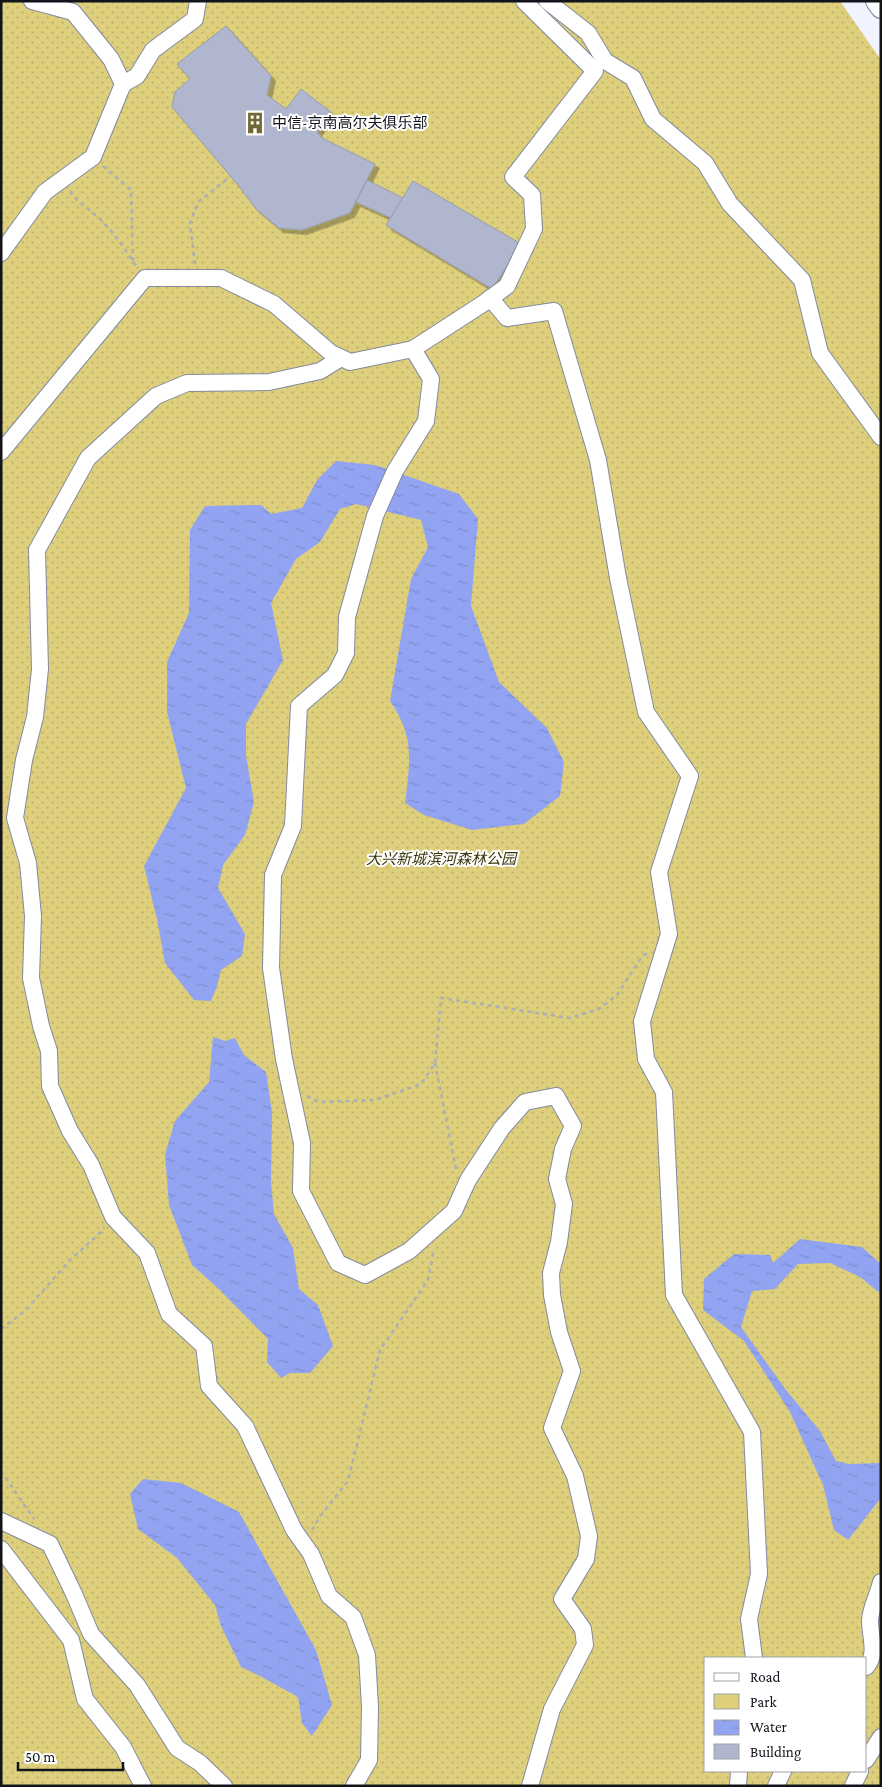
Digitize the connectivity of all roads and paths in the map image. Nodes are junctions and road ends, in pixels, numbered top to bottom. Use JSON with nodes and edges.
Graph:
{"nodes":[{"id":1,"x":32,"y":1,"type":"edge"},
{"id":2,"x":198,"y":1,"type":"edge"},
{"id":3,"x":524,"y":1,"type":"edge"},
{"id":4,"x":547,"y":1,"type":"edge"},
{"id":5,"x":876,"y":1,"type":"edge"},
{"id":6,"x":881,"y":8,"type":"edge"},
{"id":7,"x":123,"y":84,"type":"junction"},
{"id":8,"x":92,"y":157,"type":"junction"},
{"id":9,"x":231,"y":176,"type":"dead end"},
{"id":10,"x":63,"y":179,"type":"junction"},
{"id":11,"x":1,"y":253,"type":"edge"},
{"id":12,"x":133,"y":261,"type":"junction"},
{"id":13,"x":145,"y":278,"type":"junction"},
{"id":14,"x":197,"y":278,"type":"junction"},
{"id":15,"x":490,"y":298,"type":"junction"},
{"id":16,"x":413,"y":349,"type":"junction"},
{"id":17,"x":341,"y":358,"type":"junction"},
{"id":18,"x":881,"y":437,"type":"edge"},
{"id":19,"x":1,"y":452,"type":"edge"},
{"id":20,"x":648,"y":952,"type":"dead end"},
{"id":21,"x":436,"y":1063,"type":"junction"},
{"id":22,"x":305,"y":1095,"type":"dead end"},
{"id":23,"x":462,"y":1196,"type":"junction"},
{"id":24,"x":112,"y":1216,"type":"junction"},
{"id":25,"x":436,"y":1228,"type":"junction"},
{"id":26,"x":1,"y":1329,"type":"edge"},
{"id":27,"x":1,"y":1471,"type":"edge"},
{"id":28,"x":34,"y":1519,"type":"dead end"},
{"id":29,"x":1,"y":1521,"type":"edge"},
{"id":30,"x":304,"y":1545,"type":"junction"},
{"id":31,"x":1,"y":1549,"type":"edge"},
{"id":32,"x":881,"y":1582,"type":"edge"},
{"id":33,"x":754,"y":1657,"type":"edge"},
{"id":34,"x":867,"y":1666,"type":"edge"},
{"id":35,"x":881,"y":1737,"type":"edge"},
{"id":36,"x":867,"y":1758,"type":"edge"},
{"id":37,"x":739,"y":1772,"type":"edge"},
{"id":38,"x":783,"y":1772,"type":"edge"},
{"id":39,"x":860,"y":1772,"type":"edge"},
{"id":40,"x":143,"y":1786,"type":"edge"},
{"id":41,"x":224,"y":1786,"type":"edge"},
{"id":42,"x":354,"y":1786,"type":"edge"},
{"id":43,"x":530,"y":1786,"type":"edge"},
{"id":44,"x":738,"y":1786,"type":"edge"},
{"id":45,"x":776,"y":1786,"type":"edge"},
{"id":46,"x":853,"y":1786,"type":"edge"}],
"edges":[{"from":1,"to":7,"type":"street"},
{"from":2,"to":7,"type":"street"},
{"from":3,"to":15,"type":"street"},
{"from":4,"to":18,"type":"street"},
{"from":5,"to":6,"type":"street"},
{"from":7,"to":8,"type":"street"},
{"from":8,"to":10,"type":"street"},
{"from":8,"to":12,"type":"path"},
{"from":9,"to":14,"type":"path"},
{"from":10,"to":11,"type":"street"},
{"from":10,"to":12,"type":"path"},
{"from":12,"to":13,"type":"path"},
{"from":13,"to":14,"type":"street"},
{"from":13,"to":19,"type":"street"},
{"from":14,"to":17,"type":"street"},
{"from":15,"to":16,"type":"street"},
{"from":15,"to":33,"type":"street"},
{"from":16,"to":17,"type":"street"},
{"from":16,"to":25,"type":"street"},
{"from":17,"to":24,"type":"street"},
{"from":20,"to":21,"type":"path"},
{"from":21,"to":22,"type":"path"},
{"from":21,"to":23,"type":"path"},
{"from":23,"to":25,"type":"street"},
{"from":23,"to":43,"type":"street"},
{"from":24,"to":26,"type":"path"},
{"from":24,"to":30,"type":"street"},
{"from":25,"to":30,"type":"path"},
{"from":27,"to":28,"type":"path"},
{"from":29,"to":41,"type":"street"},
{"from":30,"to":42,"type":"street"},
{"from":31,"to":40,"type":"street"},
{"from":32,"to":34,"type":"street"},
{"from":35,"to":36,"type":"street"},
{"from":37,"to":44,"type":"street"},
{"from":38,"to":45,"type":"street"},
{"from":39,"to":46,"type":"street"}]}
